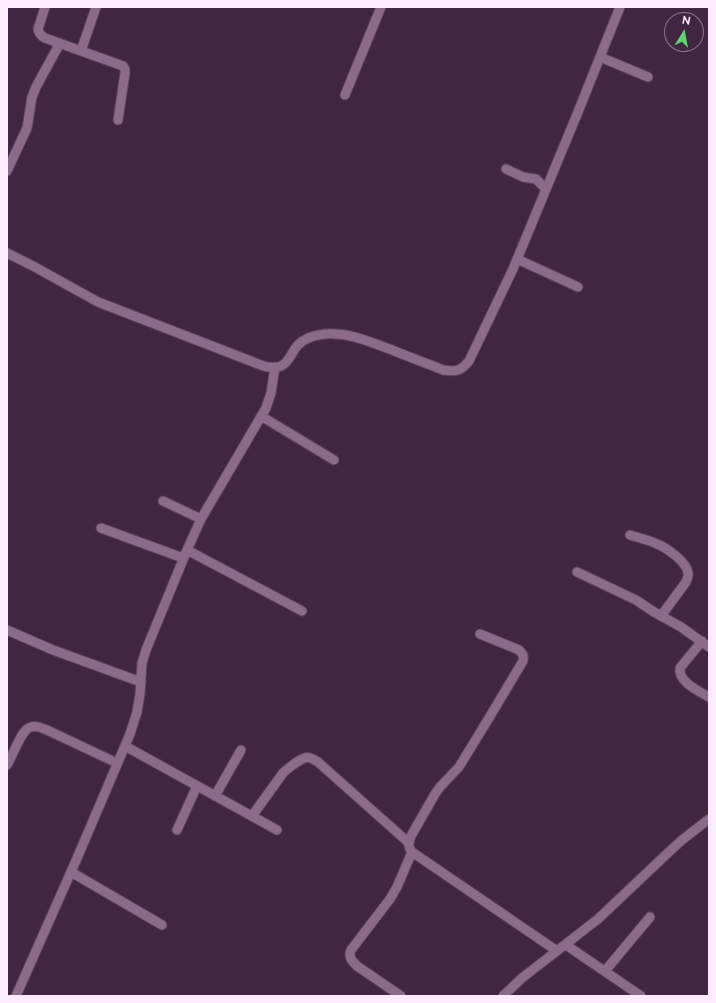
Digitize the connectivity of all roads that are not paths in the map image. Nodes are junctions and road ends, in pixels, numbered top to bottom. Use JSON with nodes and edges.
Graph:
{"nodes":[{"id":1,"x":45,"y":7,"type":"edge"},
{"id":2,"x":96,"y":7,"type":"edge"},
{"id":3,"x":381,"y":7,"type":"edge"},
{"id":4,"x":620,"y":7,"type":"edge"},
{"id":5,"x":60,"y":43,"type":"junction"},
{"id":6,"x":81,"y":50,"type":"junction"},
{"id":7,"x":600,"y":57,"type":"junction"},
{"id":8,"x":648,"y":77,"type":"dead end"},
{"id":9,"x":345,"y":95,"type":"dead end"},
{"id":10,"x":118,"y":120,"type":"dead end"},
{"id":11,"x":506,"y":169,"type":"dead end"},
{"id":12,"x":7,"y":171,"type":"edge"},
{"id":13,"x":546,"y":189,"type":"junction"},
{"id":14,"x":7,"y":253,"type":"edge"},
{"id":15,"x":517,"y":259,"type":"junction"},
{"id":16,"x":578,"y":287,"type":"dead end"},
{"id":17,"x":275,"y":367,"type":"junction"},
{"id":18,"x":261,"y":416,"type":"junction"},
{"id":19,"x":334,"y":460,"type":"dead end"},
{"id":20,"x":163,"y":501,"type":"dead end"},
{"id":21,"x":201,"y":519,"type":"junction"},
{"id":22,"x":101,"y":528,"type":"dead end"},
{"id":23,"x":630,"y":535,"type":"dead end"},
{"id":24,"x":185,"y":554,"type":"junction"},
{"id":25,"x":577,"y":572,"type":"dead end"},
{"id":26,"x":302,"y":611,"type":"dead end"},
{"id":27,"x":661,"y":616,"type":"junction"},
{"id":28,"x":7,"y":630,"type":"edge"},
{"id":29,"x":480,"y":634,"type":"dead end"},
{"id":30,"x":705,"y":644,"type":"edge"},
{"id":31,"x":141,"y":682,"type":"junction"},
{"id":32,"x":709,"y":697,"type":"edge"},
{"id":33,"x":125,"y":746,"type":"junction"},
{"id":34,"x":241,"y":750,"type":"dead end"},
{"id":35,"x":117,"y":763,"type":"junction"},
{"id":36,"x":7,"y":765,"type":"edge"},
{"id":37,"x":197,"y":786,"type":"junction"},
{"id":38,"x":215,"y":796,"type":"junction"},
{"id":39,"x":252,"y":816,"type":"junction"},
{"id":40,"x":707,"y":823,"type":"edge"},
{"id":41,"x":177,"y":830,"type":"dead end"},
{"id":42,"x":277,"y":830,"type":"dead end"},
{"id":43,"x":410,"y":848,"type":"junction"},
{"id":44,"x":71,"y":872,"type":"junction"},
{"id":45,"x":650,"y":917,"type":"dead end"},
{"id":46,"x":162,"y":925,"type":"dead end"},
{"id":47,"x":566,"y":945,"type":"junction"},
{"id":48,"x":557,"y":951,"type":"junction"},
{"id":49,"x":604,"y":971,"type":"junction"},
{"id":50,"x":16,"y":996,"type":"edge"},
{"id":51,"x":401,"y":996,"type":"edge"},
{"id":52,"x":503,"y":996,"type":"edge"},
{"id":53,"x":641,"y":996,"type":"edge"}],
"edges":[{"from":1,"to":5,"type":"street"},
{"from":2,"to":6,"type":"street"},
{"from":3,"to":9,"type":"street"},
{"from":4,"to":7,"type":"street"},
{"from":5,"to":6,"type":"street"},
{"from":5,"to":12,"type":"street"},
{"from":6,"to":10,"type":"street"},
{"from":7,"to":8,"type":"street"},
{"from":7,"to":13,"type":"street"},
{"from":11,"to":13,"type":"street"},
{"from":13,"to":15,"type":"street"},
{"from":14,"to":17,"type":"street"},
{"from":15,"to":16,"type":"street"},
{"from":15,"to":17,"type":"street"},
{"from":17,"to":18,"type":"street"},
{"from":18,"to":19,"type":"street"},
{"from":18,"to":21,"type":"street"},
{"from":20,"to":21,"type":"street"},
{"from":21,"to":24,"type":"street"},
{"from":22,"to":24,"type":"street"},
{"from":23,"to":27,"type":"street"},
{"from":24,"to":26,"type":"street"},
{"from":24,"to":31,"type":"street"},
{"from":25,"to":27,"type":"street"},
{"from":27,"to":30,"type":"street"},
{"from":28,"to":31,"type":"street"},
{"from":29,"to":43,"type":"street"},
{"from":30,"to":32,"type":"street"},
{"from":31,"to":33,"type":"street"},
{"from":33,"to":35,"type":"street"},
{"from":33,"to":37,"type":"street"},
{"from":34,"to":38,"type":"street"},
{"from":35,"to":36,"type":"street"},
{"from":35,"to":44,"type":"street"},
{"from":37,"to":38,"type":"street"},
{"from":37,"to":41,"type":"street"},
{"from":38,"to":39,"type":"street"},
{"from":39,"to":42,"type":"street"},
{"from":39,"to":43,"type":"street"},
{"from":40,"to":47,"type":"street"},
{"from":43,"to":48,"type":"street"},
{"from":43,"to":51,"type":"street"},
{"from":44,"to":46,"type":"street"},
{"from":44,"to":50,"type":"street"},
{"from":45,"to":49,"type":"street"},
{"from":47,"to":48,"type":"street"},
{"from":47,"to":49,"type":"street"},
{"from":48,"to":52,"type":"street"},
{"from":49,"to":53,"type":"street"}]}
